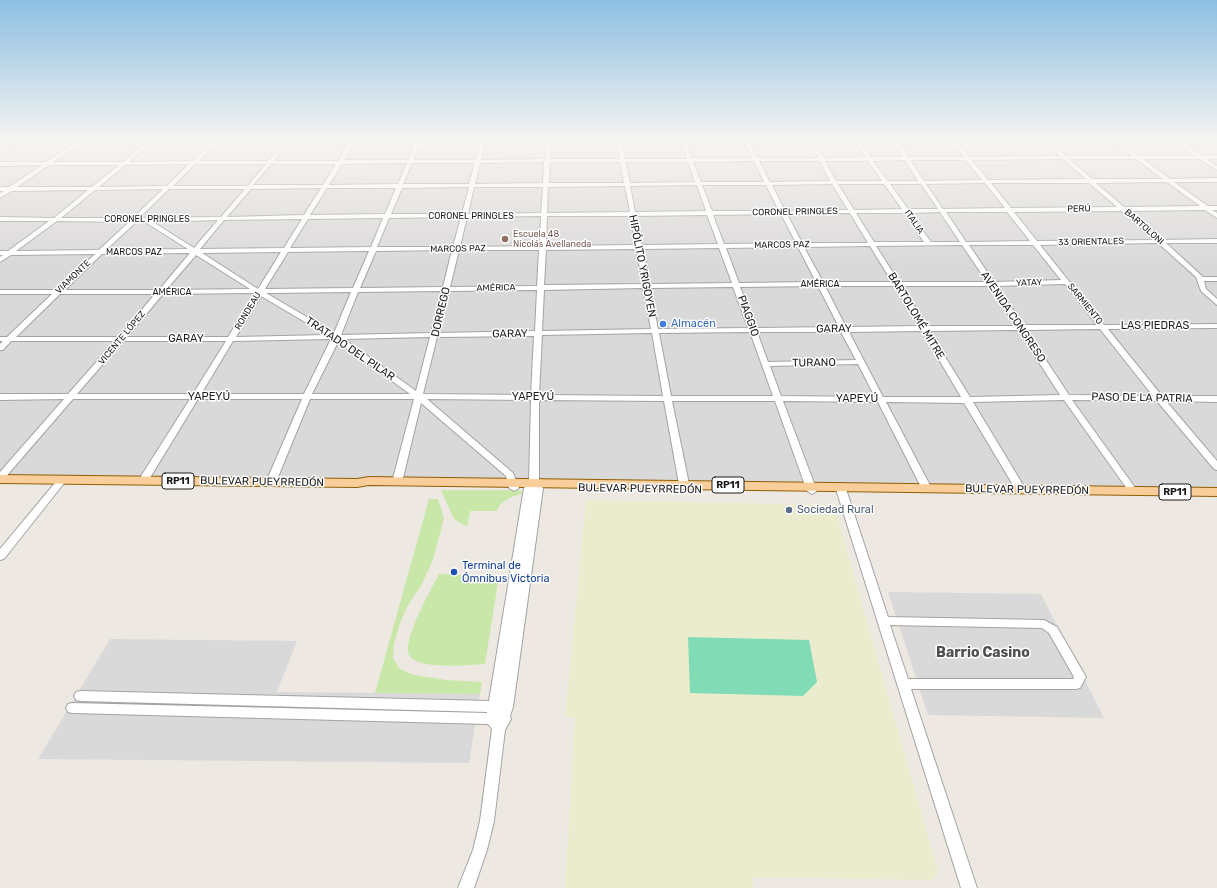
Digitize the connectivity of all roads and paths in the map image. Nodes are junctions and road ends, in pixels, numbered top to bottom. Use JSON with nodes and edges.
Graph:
{"nodes":[{"id":1,"x":21,"y":182,"type":"edge"},
{"id":2,"x":99,"y":182,"type":"edge"},
{"id":3,"x":174,"y":182,"type":"edge"},
{"id":4,"x":253,"y":182,"type":"edge"},
{"id":5,"x":328,"y":182,"type":"edge"},
{"id":6,"x":401,"y":182,"type":"edge"},
{"id":7,"x":472,"y":182,"type":"edge"},
{"id":8,"x":906,"y":182,"type":"edge"},
{"id":9,"x":922,"y":182,"type":"edge"},
{"id":10,"x":987,"y":182,"type":"edge"},
{"id":11,"x":1093,"y":182,"type":"edge"},
{"id":12,"x":1172,"y":182,"type":"edge"},
{"id":13,"x":834,"y":183,"type":"junction"},
{"id":14,"x":886,"y":183,"type":"junction"},
{"id":15,"x":627,"y":184,"type":"junction"},
{"id":16,"x":699,"y":184,"type":"junction"},
{"id":17,"x":769,"y":184,"type":"junction"},
{"id":18,"x":546,"y":185,"type":"junction"},
{"id":19,"x":400,"y":186,"type":"junction"},
{"id":20,"x":471,"y":186,"type":"junction"},
{"id":21,"x":249,"y":187,"type":"junction"},
{"id":22,"x":325,"y":187,"type":"junction"},
{"id":23,"x":92,"y":188,"type":"junction"},
{"id":24,"x":168,"y":188,"type":"junction"},
{"id":25,"x":0,"y":189,"type":"edge"},
{"id":26,"x":11,"y":189,"type":"junction"},
{"id":27,"x":0,"y":196,"type":"edge"},
{"id":28,"x":1206,"y":208,"type":"junction"},
{"id":29,"x":1217,"y":208,"type":"edge"},
{"id":30,"x":1123,"y":209,"type":"junction"},
{"id":31,"x":1009,"y":210,"type":"junction"},
{"id":32,"x":906,"y":211,"type":"junction"},
{"id":33,"x":942,"y":211,"type":"junction"},
{"id":34,"x":784,"y":212,"type":"junction"},
{"id":35,"x":853,"y":212,"type":"junction"},
{"id":36,"x":710,"y":213,"type":"junction"},
{"id":37,"x":632,"y":214,"type":"junction"},
{"id":38,"x":544,"y":215,"type":"junction"},
{"id":39,"x":306,"y":216,"type":"junction"},
{"id":40,"x":387,"y":216,"type":"junction"},
{"id":41,"x":465,"y":216,"type":"junction"},
{"id":42,"x":1217,"y":216,"type":"edge"},
{"id":43,"x":222,"y":218,"type":"junction"},
{"id":44,"x":0,"y":219,"type":"edge"},
{"id":45,"x":56,"y":219,"type":"junction"},
{"id":46,"x":135,"y":219,"type":"junction"},
{"id":47,"x":146,"y":220,"type":"junction"},
{"id":48,"x":1161,"y":241,"type":"junction"},
{"id":49,"x":1217,"y":241,"type":"edge"},
{"id":50,"x":1036,"y":243,"type":"junction"},
{"id":51,"x":872,"y":244,"type":"junction"},
{"id":52,"x":929,"y":244,"type":"junction"},
{"id":53,"x":964,"y":244,"type":"junction"},
{"id":54,"x":801,"y":245,"type":"junction"},
{"id":55,"x":722,"y":246,"type":"junction"},
{"id":56,"x":638,"y":247,"type":"junction"},
{"id":57,"x":542,"y":248,"type":"junction"},
{"id":58,"x":456,"y":249,"type":"junction"},
{"id":59,"x":285,"y":250,"type":"junction"},
{"id":60,"x":373,"y":250,"type":"junction"},
{"id":61,"x":100,"y":252,"type":"junction"},
{"id":62,"x":196,"y":252,"type":"junction"},
{"id":63,"x":0,"y":253,"type":"edge"},
{"id":64,"x":10,"y":253,"type":"junction"},
{"id":65,"x":0,"y":260,"type":"edge"},
{"id":66,"x":1201,"y":279,"type":"junction"},
{"id":67,"x":1217,"y":279,"type":"edge"},
{"id":68,"x":1066,"y":282,"type":"junction"},
{"id":69,"x":821,"y":283,"type":"junction"},
{"id":70,"x":896,"y":284,"type":"junction"},
{"id":71,"x":992,"y":284,"type":"junction"},
{"id":72,"x":736,"y":285,"type":"junction"},
{"id":73,"x":646,"y":286,"type":"junction"},
{"id":74,"x":540,"y":288,"type":"junction"},
{"id":75,"x":446,"y":289,"type":"junction"},
{"id":76,"x":356,"y":290,"type":"junction"},
{"id":77,"x":0,"y":292,"type":"edge"},
{"id":78,"x":58,"y":292,"type":"junction"},
{"id":79,"x":160,"y":292,"type":"junction"},
{"id":80,"x":259,"y":292,"type":"junction"},
{"id":81,"x":1217,"y":303,"type":"edge"},
{"id":82,"x":1102,"y":326,"type":"junction"},
{"id":83,"x":1217,"y":326,"type":"edge"},
{"id":84,"x":1020,"y":327,"type":"junction"},
{"id":85,"x":924,"y":328,"type":"junction"},
{"id":86,"x":844,"y":329,"type":"junction"},
{"id":87,"x":753,"y":330,"type":"junction"},
{"id":88,"x":654,"y":331,"type":"junction"},
{"id":89,"x":538,"y":334,"type":"junction"},
{"id":90,"x":435,"y":336,"type":"junction"},
{"id":91,"x":336,"y":337,"type":"junction"},
{"id":92,"x":122,"y":338,"type":"junction"},
{"id":93,"x":0,"y":339,"type":"edge"},
{"id":94,"x":9,"y":339,"type":"junction"},
{"id":95,"x":230,"y":339,"type":"junction"},
{"id":96,"x":0,"y":348,"type":"edge"},
{"id":97,"x":862,"y":362,"type":"junction"},
{"id":98,"x":765,"y":364,"type":"junction"},
{"id":99,"x":307,"y":396,"type":"junction"},
{"id":100,"x":0,"y":397,"type":"edge"},
{"id":101,"x":70,"y":397,"type":"junction"},
{"id":102,"x":195,"y":397,"type":"junction"},
{"id":103,"x":419,"y":397,"type":"junction"},
{"id":104,"x":535,"y":397,"type":"junction"},
{"id":105,"x":1066,"y":397,"type":"junction"},
{"id":106,"x":1159,"y":398,"type":"junction"},
{"id":107,"x":1217,"y":398,"type":"edge"},
{"id":108,"x":668,"y":399,"type":"junction"},
{"id":109,"x":778,"y":399,"type":"junction"},
{"id":110,"x":881,"y":399,"type":"junction"},
{"id":111,"x":966,"y":400,"type":"junction"},
{"id":112,"x":1217,"y":467,"type":"edge"},
{"id":113,"x":0,"y":478,"type":"edge"},
{"id":114,"x":62,"y":480,"type":"junction"},
{"id":115,"x":143,"y":481,"type":"junction"},
{"id":116,"x":271,"y":482,"type":"junction"},
{"id":117,"x":397,"y":482,"type":"junction"},
{"id":118,"x":357,"y":484,"type":"junction"},
{"id":119,"x":684,"y":484,"type":"junction"},
{"id":120,"x":514,"y":485,"type":"junction"},
{"id":121,"x":534,"y":486,"type":"junction"},
{"id":122,"x":811,"y":488,"type":"junction"},
{"id":123,"x":841,"y":489,"type":"junction"},
{"id":124,"x":924,"y":489,"type":"junction"},
{"id":125,"x":1021,"y":490,"type":"junction"},
{"id":126,"x":1133,"y":491,"type":"junction"},
{"id":127,"x":1217,"y":492,"type":"edge"},
{"id":128,"x":0,"y":556,"type":"edge"},
{"id":129,"x":883,"y":621,"type":"junction"},
{"id":130,"x":904,"y":684,"type":"junction"},
{"id":131,"x":80,"y":696,"type":"dead end"},
{"id":132,"x":98,"y":696,"type":"junction"},
{"id":133,"x":216,"y":699,"type":"junction"},
{"id":134,"x":72,"y":708,"type":"dead end"},
{"id":135,"x":91,"y":709,"type":"junction"},
{"id":136,"x":380,"y":710,"type":"junction"},
{"id":137,"x":210,"y":712,"type":"junction"},
{"id":138,"x":500,"y":716,"type":"junction"},
{"id":139,"x":466,"y":888,"type":"edge"},
{"id":140,"x":969,"y":888,"type":"edge"}],
"edges":[{"from":1,"to":26,"type":"street"},
{"from":2,"to":23,"type":"street"},
{"from":3,"to":24,"type":"street","name":"VIAMONTE"},
{"from":4,"to":21,"type":"street","name":"VICENTE LÓPEZ"},
{"from":5,"to":22,"type":"street","name":"RONDEAU"},
{"from":6,"to":19,"type":"street"},
{"from":7,"to":20,"type":"street","name":"DORREGO"},
{"from":8,"to":14,"type":"street"},
{"from":9,"to":33,"type":"street","name":"AVENIDA CONGRESO"},
{"from":10,"to":31,"type":"street","name":"SARMIENTO"},
{"from":11,"to":30,"type":"street","name":"BARTOLONI"},
{"from":12,"to":28,"type":"street"},
{"from":13,"to":14,"type":"street"},
{"from":13,"to":17,"type":"street"},
{"from":13,"to":35,"type":"street","name":"BARTOLOMÉ MITRE"},
{"from":14,"to":32,"type":"street","name":"ITALIA"},
{"from":15,"to":16,"type":"street"},
{"from":15,"to":18,"type":"street"},
{"from":15,"to":37,"type":"street","name":"HIPÓLITO YRIGOYEN"},
{"from":16,"to":17,"type":"street"},
{"from":16,"to":36,"type":"street","name":"PIAGGIO"},
{"from":17,"to":34,"type":"street"},
{"from":18,"to":20,"type":"street"},
{"from":18,"to":38,"type":"street"},
{"from":19,"to":20,"type":"street"},
{"from":19,"to":22,"type":"street"},
{"from":19,"to":40,"type":"street"},
{"from":20,"to":41,"type":"street","name":"DORREGO"},
{"from":21,"to":22,"type":"street"},
{"from":21,"to":24,"type":"street"},
{"from":21,"to":43,"type":"street","name":"VICENTE LÓPEZ"},
{"from":22,"to":39,"type":"street","name":"RONDEAU"},
{"from":23,"to":24,"type":"street"},
{"from":23,"to":26,"type":"street"},
{"from":23,"to":45,"type":"street"},
{"from":24,"to":46,"type":"street","name":"VIAMONTE"},
{"from":25,"to":26,"type":"street"},
{"from":26,"to":27,"type":"street"},
{"from":28,"to":29,"type":"street","name":"PERÚ"},
{"from":28,"to":30,"type":"street","name":"PERÚ"},
{"from":28,"to":42,"type":"street"},
{"from":30,"to":31,"type":"street","name":"PERÚ"},
{"from":30,"to":48,"type":"street","name":"BARTOLONI"},
{"from":31,"to":33,"type":"street","name":"PERÚ"},
{"from":31,"to":50,"type":"street","name":"SARMIENTO"},
{"from":32,"to":33,"type":"street","name":"CORONEL PRINGLES"},
{"from":32,"to":35,"type":"street","name":"CORONEL PRINGLES"},
{"from":32,"to":52,"type":"street","name":"ITALIA"},
{"from":33,"to":53,"type":"street","name":"AVENIDA CONGRESO"},
{"from":34,"to":35,"type":"street","name":"CORONEL PRINGLES"},
{"from":34,"to":36,"type":"street","name":"CORONEL PRINGLES"},
{"from":34,"to":54,"type":"street"},
{"from":35,"to":51,"type":"street","name":"BARTOLOMÉ MITRE"},
{"from":36,"to":37,"type":"street","name":"CORONEL PRINGLES"},
{"from":36,"to":55,"type":"street","name":"PIAGGIO"},
{"from":37,"to":38,"type":"street","name":"CORONEL PRINGLES"},
{"from":37,"to":56,"type":"street","name":"HIPÓLITO YRIGOYEN"},
{"from":38,"to":41,"type":"street","name":"CORONEL PRINGLES"},
{"from":38,"to":57,"type":"street"},
{"from":39,"to":40,"type":"street","name":"CORONEL PRINGLES"},
{"from":39,"to":43,"type":"street","name":"CORONEL PRINGLES"},
{"from":39,"to":59,"type":"street","name":"RONDEAU"},
{"from":40,"to":41,"type":"street","name":"CORONEL PRINGLES"},
{"from":40,"to":60,"type":"street"},
{"from":41,"to":58,"type":"street","name":"DORREGO"},
{"from":43,"to":47,"type":"street","name":"CORONEL PRINGLES"},
{"from":43,"to":62,"type":"street","name":"VICENTE LÓPEZ"},
{"from":44,"to":45,"type":"street","name":"CORONEL PRINGLES"},
{"from":45,"to":46,"type":"street","name":"CORONEL PRINGLES"},
{"from":45,"to":64,"type":"street"},
{"from":46,"to":47,"type":"street","name":"CORONEL PRINGLES"},
{"from":46,"to":61,"type":"street","name":"VIAMONTE"},
{"from":47,"to":62,"type":"street","name":"TRATADO DEL PILAR"},
{"from":48,"to":49,"type":"street","name":"33 ORIENTALES"},
{"from":48,"to":50,"type":"street","name":"33 ORIENTALES"},
{"from":48,"to":66,"type":"street","name":"BARTOLONI"},
{"from":50,"to":53,"type":"street","name":"33 ORIENTALES"},
{"from":50,"to":68,"type":"street","name":"SARMIENTO"},
{"from":51,"to":52,"type":"street","name":"MARCOS PAZ"},
{"from":51,"to":54,"type":"street","name":"MARCOS PAZ"},
{"from":51,"to":70,"type":"street","name":"BARTOLOMÉ MITRE"},
{"from":52,"to":53,"type":"street","name":"MARCOS PAZ"},
{"from":53,"to":71,"type":"street","name":"AVENIDA CONGRESO"},
{"from":54,"to":55,"type":"street","name":"MARCOS PAZ"},
{"from":54,"to":69,"type":"street"},
{"from":55,"to":56,"type":"street","name":"MARCOS PAZ"},
{"from":55,"to":72,"type":"street","name":"PIAGGIO"},
{"from":56,"to":57,"type":"street","name":"MARCOS PAZ"},
{"from":56,"to":73,"type":"street","name":"HIPÓLITO YRIGOYEN"},
{"from":57,"to":58,"type":"street","name":"MARCOS PAZ"},
{"from":57,"to":74,"type":"street"},
{"from":58,"to":60,"type":"street","name":"MARCOS PAZ"},
{"from":58,"to":75,"type":"street","name":"DORREGO"},
{"from":59,"to":60,"type":"street","name":"MARCOS PAZ"},
{"from":59,"to":62,"type":"street","name":"MARCOS PAZ"},
{"from":59,"to":80,"type":"street","name":"RONDEAU"},
{"from":60,"to":76,"type":"street"},
{"from":61,"to":62,"type":"street","name":"MARCOS PAZ"},
{"from":61,"to":64,"type":"street","name":"MARCOS PAZ"},
{"from":61,"to":78,"type":"street","name":"VIAMONTE"},
{"from":62,"to":79,"type":"street","name":"VICENTE LÓPEZ"},
{"from":62,"to":80,"type":"street","name":"TRATADO DEL PILAR"},
{"from":63,"to":64,"type":"street","name":"MARCOS PAZ"},
{"from":64,"to":65,"type":"street"},
{"from":66,"to":67,"type":"street"},
{"from":66,"to":81,"type":"street","name":"BARTOLONI"},
{"from":68,"to":71,"type":"street","name":"YATAY"},
{"from":68,"to":82,"type":"street","name":"SARMIENTO"},
{"from":69,"to":70,"type":"street","name":"AMÉRICA"},
{"from":69,"to":72,"type":"street","name":"AMÉRICA"},
{"from":69,"to":86,"type":"street"},
{"from":70,"to":71,"type":"street","name":"AMÉRICA"},
{"from":70,"to":85,"type":"street","name":"BARTOLOMÉ MITRE"},
{"from":71,"to":84,"type":"street","name":"AVENIDA CONGRESO"},
{"from":72,"to":73,"type":"street","name":"AMÉRICA"},
{"from":72,"to":87,"type":"street","name":"PIAGGIO"},
{"from":73,"to":74,"type":"street","name":"AMÉRICA"},
{"from":73,"to":88,"type":"street","name":"HIPÓLITO YRIGOYEN"},
{"from":74,"to":75,"type":"street","name":"AMÉRICA"},
{"from":74,"to":89,"type":"street"},
{"from":75,"to":76,"type":"street","name":"AMÉRICA"},
{"from":75,"to":90,"type":"street","name":"DORREGO"},
{"from":76,"to":80,"type":"street","name":"AMÉRICA"},
{"from":76,"to":91,"type":"street"},
{"from":77,"to":78,"type":"street","name":"AMÉRICA"},
{"from":78,"to":79,"type":"street","name":"AMÉRICA"},
{"from":78,"to":94,"type":"street","name":"VIAMONTE"},
{"from":79,"to":80,"type":"street","name":"AMÉRICA"},
{"from":79,"to":92,"type":"street","name":"VICENTE LÓPEZ"},
{"from":80,"to":91,"type":"street","name":"TRATADO DEL PILAR"},
{"from":80,"to":95,"type":"street","name":"RONDEAU"},
{"from":82,"to":83,"type":"street","name":"LAS PIEDRAS"},
{"from":82,"to":84,"type":"street","name":"LAS PIEDRAS"},
{"from":82,"to":106,"type":"street","name":"SARMIENTO"},
{"from":84,"to":85,"type":"street","name":"GARAY"},
{"from":84,"to":105,"type":"street","name":"AVENIDA CONGRESO"},
{"from":85,"to":86,"type":"street","name":"GARAY"},
{"from":85,"to":111,"type":"street","name":"BARTOLOMÉ MITRE"},
{"from":86,"to":87,"type":"street","name":"GARAY"},
{"from":86,"to":97,"type":"street"},
{"from":87,"to":88,"type":"street","name":"GARAY"},
{"from":87,"to":98,"type":"street","name":"PIAGGIO"},
{"from":88,"to":89,"type":"street","name":"GARAY"},
{"from":88,"to":108,"type":"street","name":"HIPÓLITO YRIGOYEN"},
{"from":89,"to":90,"type":"street","name":"GARAY"},
{"from":89,"to":104,"type":"street"},
{"from":90,"to":91,"type":"street","name":"GARAY"},
{"from":90,"to":103,"type":"street","name":"DORREGO"},
{"from":91,"to":95,"type":"street","name":"GARAY"},
{"from":91,"to":99,"type":"street"},
{"from":91,"to":103,"type":"street","name":"TRATADO DEL PILAR"},
{"from":92,"to":94,"type":"street","name":"GARAY"},
{"from":92,"to":95,"type":"street","name":"GARAY"},
{"from":92,"to":101,"type":"street","name":"VICENTE LÓPEZ"},
{"from":93,"to":94,"type":"street","name":"GARAY"},
{"from":94,"to":96,"type":"street","name":"VIAMONTE"},
{"from":95,"to":102,"type":"street","name":"RONDEAU"},
{"from":97,"to":98,"type":"street","name":"TURANO"},
{"from":97,"to":110,"type":"street"},
{"from":98,"to":109,"type":"street","name":"PIAGGIO"},
{"from":99,"to":102,"type":"street","name":"YAPEYÚ"},
{"from":99,"to":103,"type":"street","name":"YAPEYÚ"},
{"from":99,"to":116,"type":"street"},
{"from":100,"to":101,"type":"street","name":"YAPEYÚ"},
{"from":101,"to":102,"type":"street","name":"YAPEYÚ"},
{"from":101,"to":113,"type":"street","name":"VICENTE LÓPEZ"},
{"from":102,"to":115,"type":"street","name":"RONDEAU"},
{"from":103,"to":104,"type":"street","name":"YAPEYÚ"},
{"from":103,"to":117,"type":"street","name":"DORREGO"},
{"from":103,"to":120,"type":"street","name":"TRATADO DEL PILAR"},
{"from":104,"to":108,"type":"street","name":"YAPEYÚ"},
{"from":104,"to":121,"type":"street"},
{"from":105,"to":106,"type":"street","name":"PASO DE LA PATRIA"},
{"from":105,"to":111,"type":"street","name":"YAPEYÚ"},
{"from":105,"to":126,"type":"street","name":"AVENIDA CONGRESO"},
{"from":106,"to":107,"type":"street","name":"PASO DE LA PATRIA"},
{"from":106,"to":112,"type":"street","name":"SARMIENTO"},
{"from":108,"to":109,"type":"street","name":"YAPEYÚ"},
{"from":108,"to":119,"type":"street","name":"HIPÓLITO YRIGOYEN"},
{"from":109,"to":110,"type":"street","name":"YAPEYÚ"},
{"from":109,"to":122,"type":"street","name":"PIAGGIO"},
{"from":110,"to":111,"type":"street","name":"YAPEYÚ"},
{"from":110,"to":124,"type":"street"},
{"from":111,"to":125,"type":"street","name":"BARTOLOMÉ MITRE"},
{"from":113,"to":114,"type":"main road","name":"BULEVAR PUEYRREDÓN","number":"RP11"},
{"from":114,"to":115,"type":"main road","name":"BULEVAR PUEYRREDÓN","number":"RP11"},
{"from":114,"to":128,"type":"street"},
{"from":115,"to":116,"type":"main road","name":"BULEVAR PUEYRREDÓN","number":"RP11"},
{"from":116,"to":118,"type":"main road","name":"BULEVAR PUEYRREDÓN","number":"RP11"},
{"from":117,"to":118,"type":"main road","name":"BULEVAR PUEYRREDÓN","number":"RP11"},
{"from":117,"to":120,"type":"main road","name":"BULEVAR PUEYRREDÓN","number":"RP11"},
{"from":118,"to":120,"type":"main road","name":"BULEVAR PUEYRREDÓN","number":"RP11"},
{"from":119,"to":121,"type":"main road","name":"BULEVAR PUEYRREDÓN","number":"RP11"},
{"from":119,"to":122,"type":"main road","name":"BULEVAR PUEYRREDÓN","number":"RP11"},
{"from":120,"to":121,"type":"main road","name":"BULEVAR PUEYRREDÓN","number":"RP11"},
{"from":121,"to":122,"type":"main road","name":"BULEVAR PUEYRREDÓN","number":"RP11"},
{"from":121,"to":138,"type":"street"},
{"from":122,"to":123,"type":"main road","name":"BULEVAR PUEYRREDÓN","number":"RP11"},
{"from":123,"to":124,"type":"main road","name":"BULEVAR PUEYRREDÓN","number":"RP11"},
{"from":123,"to":129,"type":"street"},
{"from":124,"to":125,"type":"main road","name":"BULEVAR PUEYRREDÓN","number":"RP11"},
{"from":125,"to":126,"type":"main road","name":"BULEVAR PUEYRREDÓN","number":"RP11"},
{"from":126,"to":127,"type":"main road","number":"RP11"},
{"from":129,"to":130,"type":"street"},
{"from":129,"to":130,"type":"street"},
{"from":130,"to":140,"type":"street"},
{"from":131,"to":132,"type":"street"},
{"from":132,"to":133,"type":"street"},
{"from":132,"to":135,"type":"street"},
{"from":133,"to":136,"type":"street"},
{"from":133,"to":137,"type":"street"},
{"from":134,"to":135,"type":"street"},
{"from":135,"to":137,"type":"street"},
{"from":136,"to":137,"type":"street"},
{"from":136,"to":138,"type":"street"},
{"from":138,"to":139,"type":"street"}]}
